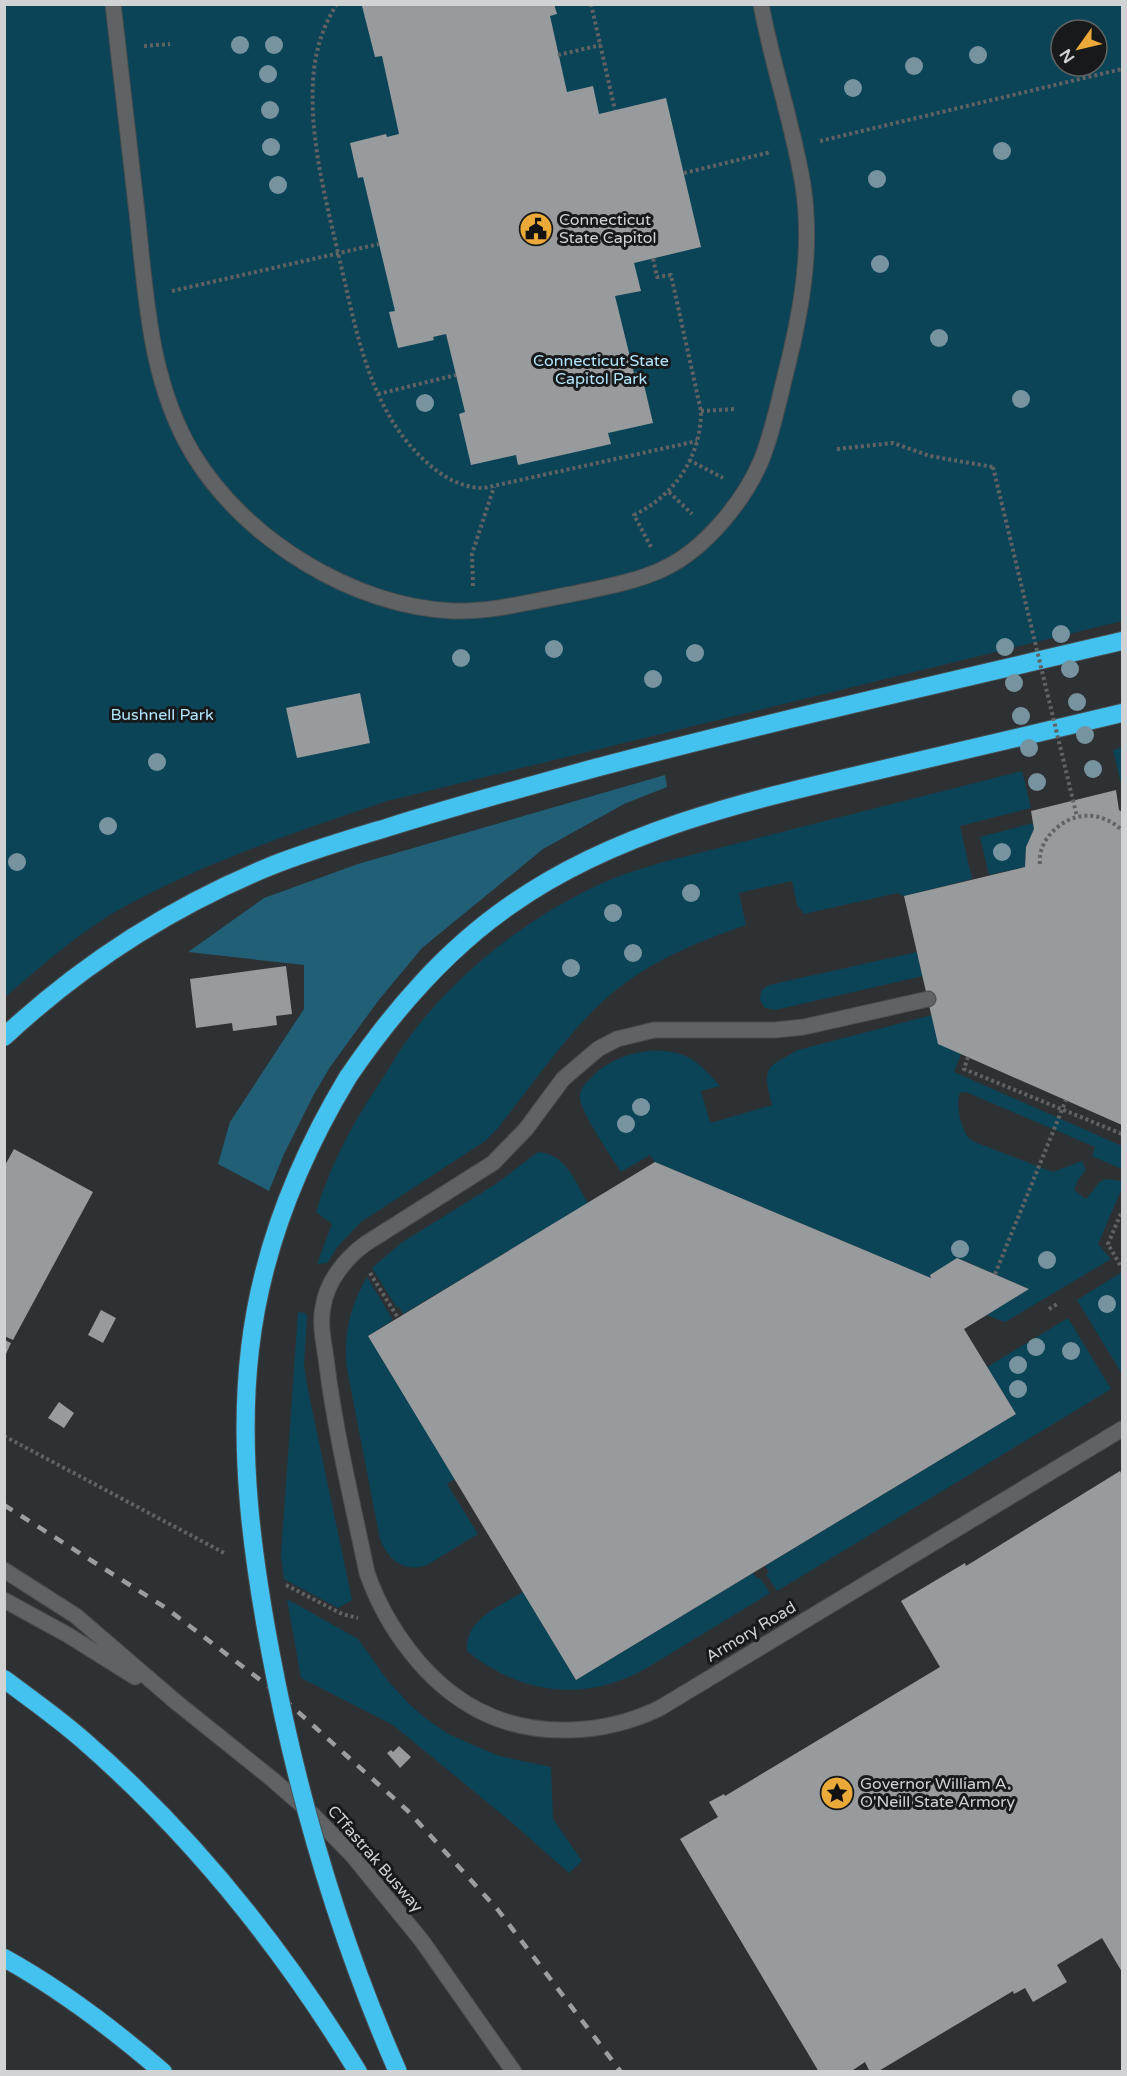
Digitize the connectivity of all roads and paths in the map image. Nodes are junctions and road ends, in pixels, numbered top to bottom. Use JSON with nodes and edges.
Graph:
{"nodes":[{"id":1,"x":113,"y":4,"type":"edge"},
{"id":2,"x":337,"y":4,"type":"edge"},
{"id":3,"x":591,"y":4,"type":"edge"},
{"id":4,"x":760,"y":4,"type":"edge"},
{"id":5,"x":601,"y":45,"type":"junction"},
{"id":6,"x":558,"y":55,"type":"dead end"},
{"id":7,"x":1122,"y":69,"type":"edge"},
{"id":8,"x":615,"y":110,"type":"dead end"},
{"id":9,"x":813,"y":142,"type":"dead end"},
{"id":10,"x":771,"y":152,"type":"dead end"},
{"id":11,"x":684,"y":172,"type":"dead end"},
{"id":12,"x":379,"y":244,"type":"dead end"},
{"id":13,"x":338,"y":253,"type":"junction"},
{"id":14,"x":653,"y":258,"type":"dead end"},
{"id":15,"x":166,"y":292,"type":"dead end"},
{"id":16,"x":456,"y":375,"type":"dead end"},
{"id":17,"x":378,"y":394,"type":"junction"},
{"id":18,"x":736,"y":409,"type":"dead end"},
{"id":19,"x":701,"y":411,"type":"junction"},
{"id":20,"x":697,"y":441,"type":"junction"},
{"id":21,"x":837,"y":449,"type":"dead end"},
{"id":22,"x":689,"y":460,"type":"junction"},
{"id":23,"x":494,"y":487,"type":"junction"},
{"id":24,"x":745,"y":490,"type":"junction"},
{"id":25,"x":669,"y":492,"type":"junction"},
{"id":26,"x":711,"y":532,"type":"junction"},
{"id":27,"x":472,"y":554,"type":"dead end"},
{"id":28,"x":663,"y":569,"type":"junction"},
{"id":29,"x":1122,"y":640,"type":"edge"},
{"id":30,"x":1122,"y":713,"type":"edge"},
{"id":31,"x":1077,"y":817,"type":"junction"},
{"id":32,"x":1122,"y":830,"type":"edge"},
{"id":33,"x":1040,"y":864,"type":"dead end"},
{"id":34,"x":928,"y":999,"type":"dead end"},
{"id":35,"x":4,"y":1037,"type":"edge"},
{"id":36,"x":968,"y":1057,"type":"dead end"},
{"id":37,"x":1066,"y":1100,"type":"dead end"},
{"id":38,"x":1122,"y":1134,"type":"edge"},
{"id":39,"x":1122,"y":1211,"type":"edge"},
{"id":40,"x":356,"y":1251,"type":"junction"},
{"id":41,"x":1120,"y":1265,"type":"dead end"},
{"id":42,"x":995,"y":1274,"type":"dead end"},
{"id":43,"x":1059,"y":1303,"type":"dead end"},
{"id":44,"x":1049,"y":1309,"type":"dead end"},
{"id":45,"x":398,"y":1318,"type":"dead end"},
{"id":46,"x":1122,"y":1429,"type":"edge"},
{"id":47,"x":4,"y":1436,"type":"edge"},
{"id":48,"x":231,"y":1557,"type":"dead end"},
{"id":49,"x":4,"y":1569,"type":"edge"},
{"id":50,"x":282,"y":1583,"type":"dead end"},
{"id":51,"x":4,"y":1600,"type":"edge"},
{"id":52,"x":395,"y":1629,"type":"junction"},
{"id":53,"x":4,"y":1679,"type":"edge"},
{"id":54,"x":176,"y":1702,"type":"junction"},
{"id":55,"x":4,"y":1958,"type":"edge"},
{"id":56,"x":163,"y":2072,"type":"edge"},
{"id":57,"x":358,"y":2072,"type":"edge"},
{"id":58,"x":398,"y":2072,"type":"edge"},
{"id":59,"x":514,"y":2072,"type":"edge"}],
"edges":[{"from":1,"to":28,"type":"street"},
{"from":2,"to":13,"type":"path"},
{"from":3,"to":5,"type":"path"},
{"from":4,"to":24,"type":"street"},
{"from":5,"to":6,"type":"path"},
{"from":5,"to":8,"type":"path"},
{"from":7,"to":9,"type":"path"},
{"from":10,"to":11,"type":"path"},
{"from":12,"to":13,"type":"path"},
{"from":13,"to":15,"type":"path"},
{"from":13,"to":17,"type":"path"},
{"from":14,"to":19,"type":"path"},
{"from":16,"to":17,"type":"path"},
{"from":17,"to":23,"type":"path"},
{"from":18,"to":19,"type":"path"},
{"from":19,"to":20,"type":"path"},
{"from":20,"to":22,"type":"path"},
{"from":20,"to":23,"type":"path"},
{"from":21,"to":31,"type":"path","bridge":true},
{"from":22,"to":24,"type":"path"},
{"from":22,"to":25,"type":"path"},
{"from":23,"to":27,"type":"path"},
{"from":24,"to":26,"type":"street"},
{"from":25,"to":26,"type":"path"},
{"from":25,"to":28,"type":"path"},
{"from":26,"to":28,"type":"street"},
{"from":29,"to":35,"type":"highway"},
{"from":30,"to":58,"type":"highway","bridge":true},
{"from":31,"to":32,"type":"path"},
{"from":31,"to":33,"type":"path"},
{"from":34,"to":40,"type":"street","name":"Armory Road"},
{"from":36,"to":38,"type":"path"},
{"from":37,"to":42,"type":"path","bridge":true},
{"from":39,"to":41,"type":"path"},
{"from":40,"to":45,"type":"path"},
{"from":40,"to":52,"type":"street","name":"Armory Road"},
{"from":43,"to":44,"type":"path"},
{"from":46,"to":52,"type":"street","name":"Armory Road"},
{"from":47,"to":48,"type":"path"},
{"from":49,"to":54,"type":"street","name":"CTfastrak Busway"},
{"from":50,"to":52,"type":"path"},
{"from":51,"to":54,"type":"street","name":"CTfastrak Busway"},
{"from":53,"to":57,"type":"highway"},
{"from":54,"to":59,"type":"street","name":"CTfastrak Busway"},
{"from":55,"to":56,"type":"highway"}]}
